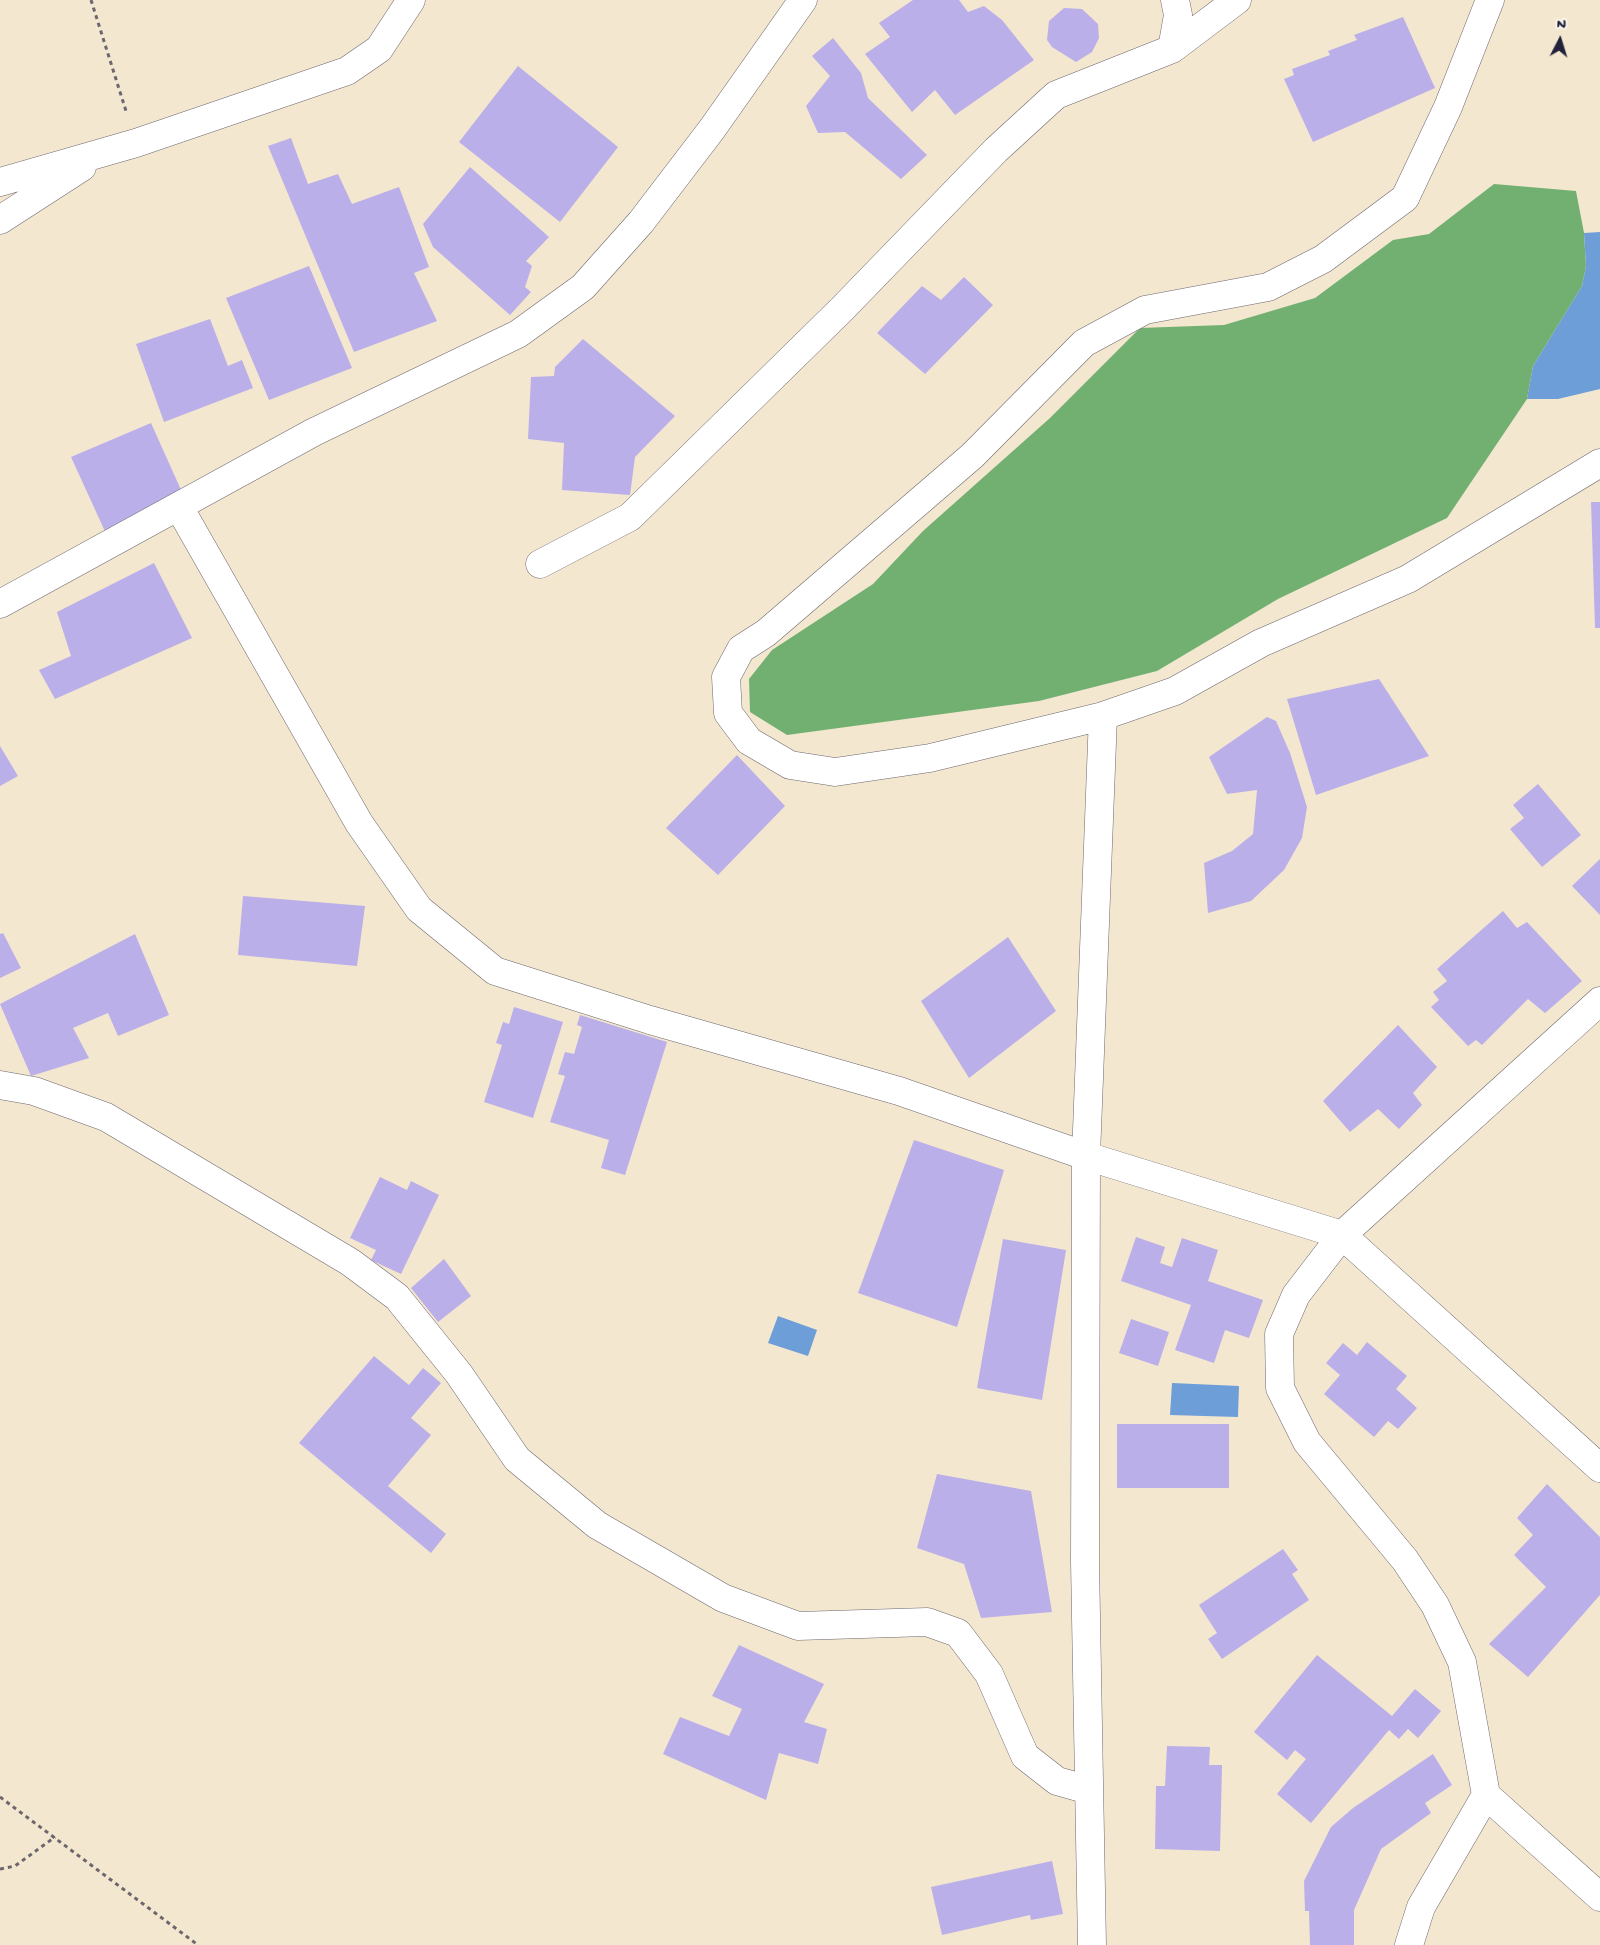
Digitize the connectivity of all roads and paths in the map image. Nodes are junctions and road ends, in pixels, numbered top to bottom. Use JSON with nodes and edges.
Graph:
{"nodes":[{"id":1,"x":91,"y":0,"type":"edge"},
{"id":2,"x":411,"y":0,"type":"edge"},
{"id":3,"x":803,"y":0,"type":"edge"},
{"id":4,"x":1175,"y":0,"type":"edge"},
{"id":5,"x":1237,"y":0,"type":"edge"},
{"id":6,"x":1490,"y":0,"type":"edge"},
{"id":7,"x":1172,"y":49,"type":"junction"},
{"id":8,"x":136,"y":142,"type":"junction"},
{"id":9,"x":104,"y":152,"type":"junction"},
{"id":10,"x":0,"y":182,"type":"edge"},
{"id":11,"x":0,"y":220,"type":"edge"},
{"id":12,"x":1600,"y":463,"type":"edge"},
{"id":13,"x":178,"y":507,"type":"junction"},
{"id":14,"x":540,"y":564,"type":"dead end"},
{"id":15,"x":0,"y":604,"type":"edge"},
{"id":16,"x":1103,"y":716,"type":"junction"},
{"id":17,"x":1600,"y":1001,"type":"edge"},
{"id":18,"x":0,"y":1085,"type":"edge"},
{"id":19,"x":1086,"y":1156,"type":"junction"},
{"id":20,"x":1342,"y":1235,"type":"junction"},
{"id":21,"x":1600,"y":1468,"type":"edge"},
{"id":22,"x":1089,"y":1790,"type":"junction"},
{"id":23,"x":1486,"y":1795,"type":"junction"},
{"id":24,"x":0,"y":1797,"type":"edge"},
{"id":25,"x":54,"y":1838,"type":"junction"},
{"id":26,"x":0,"y":1869,"type":"edge"},
{"id":27,"x":1600,"y":1897,"type":"edge"},
{"id":28,"x":198,"y":1945,"type":"edge"},
{"id":29,"x":1092,"y":1945,"type":"edge"},
{"id":30,"x":1409,"y":1945,"type":"edge"}],
"edges":[{"from":1,"to":8,"type":"path"},
{"from":2,"to":8,"type":"street"},
{"from":3,"to":13,"type":"street"},
{"from":4,"to":7,"type":"street"},
{"from":5,"to":7,"type":"street"},
{"from":6,"to":16,"type":"street"},
{"from":7,"to":14,"type":"street"},
{"from":8,"to":9,"type":"street"},
{"from":9,"to":10,"type":"street"},
{"from":9,"to":11,"type":"street"},
{"from":12,"to":16,"type":"street"},
{"from":13,"to":15,"type":"street"},
{"from":13,"to":19,"type":"street"},
{"from":16,"to":19,"type":"street"},
{"from":17,"to":20,"type":"street"},
{"from":18,"to":22,"type":"street"},
{"from":19,"to":20,"type":"street"},
{"from":19,"to":22,"type":"street"},
{"from":20,"to":21,"type":"street"},
{"from":20,"to":23,"type":"street"},
{"from":22,"to":29,"type":"street"},
{"from":23,"to":27,"type":"street"},
{"from":23,"to":30,"type":"street"},
{"from":24,"to":25,"type":"path"},
{"from":25,"to":26,"type":"path"},
{"from":25,"to":28,"type":"path"}]}
